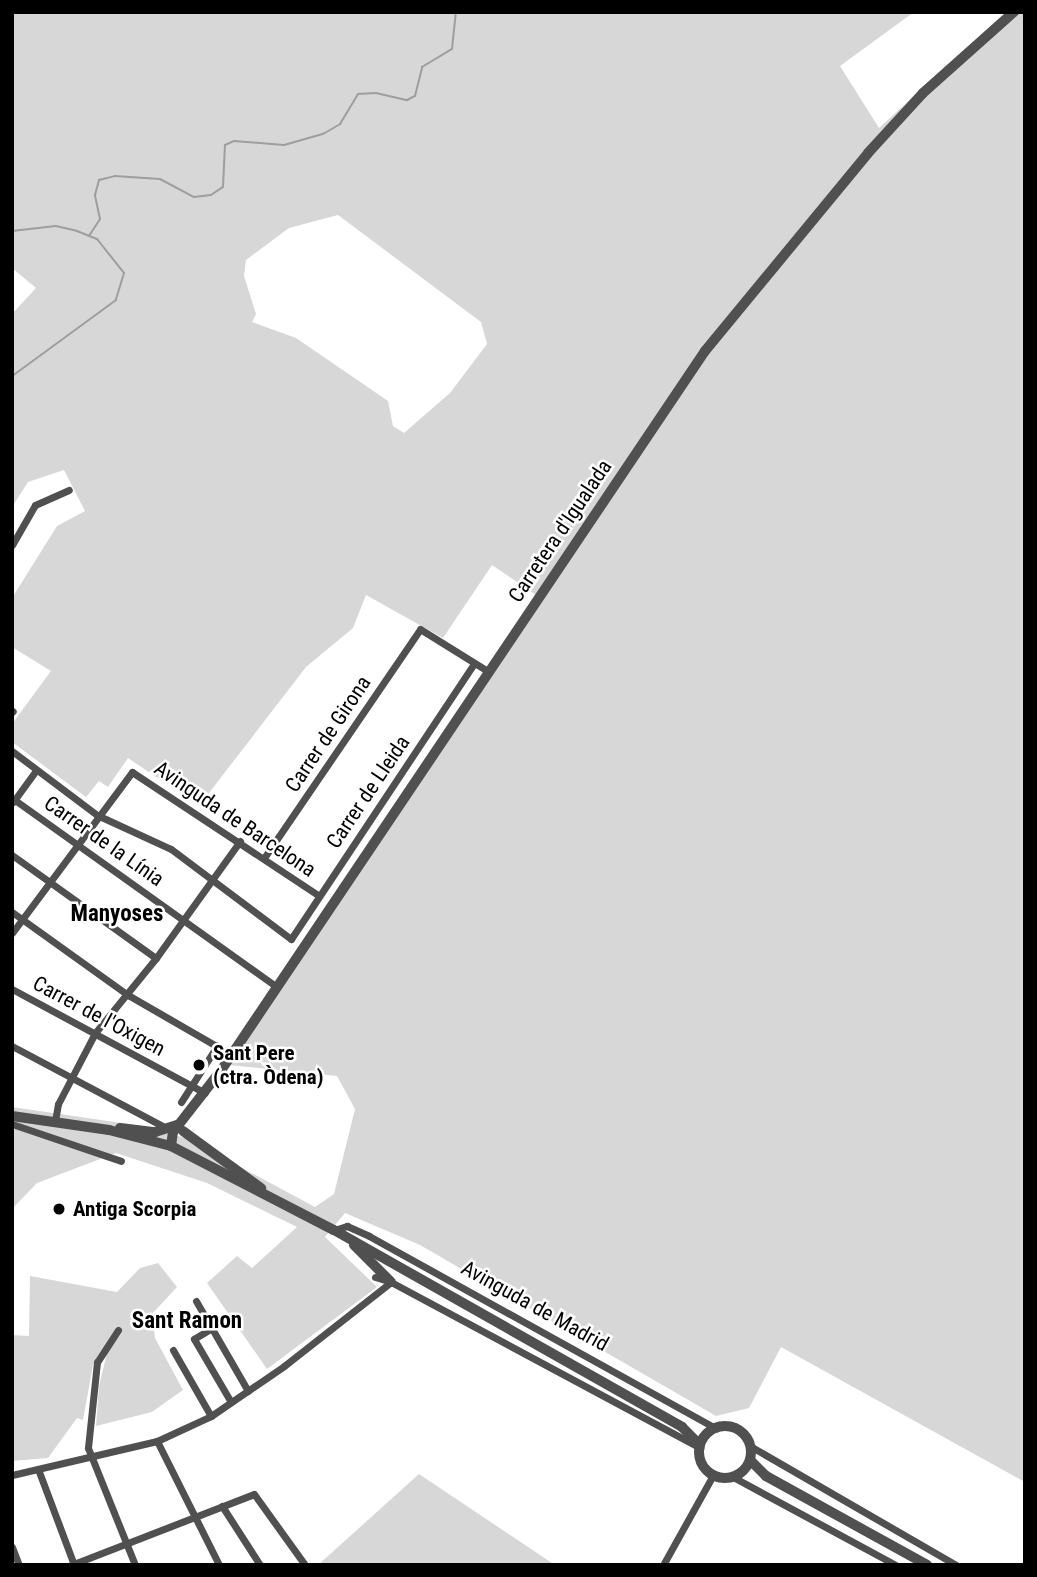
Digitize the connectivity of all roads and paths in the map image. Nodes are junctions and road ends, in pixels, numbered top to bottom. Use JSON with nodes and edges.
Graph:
{"nodes":[{"id":1,"x":1014,"y":12,"type":"edge"},
{"id":2,"x":69,"y":490,"type":"dead end"},
{"id":3,"x":12,"y":545,"type":"edge"},
{"id":4,"x":474,"y":664,"type":"junction"},
{"id":5,"x":488,"y":672,"type":"junction"},
{"id":6,"x":12,"y":751,"type":"edge"},
{"id":7,"x":36,"y":770,"type":"junction"},
{"id":8,"x":13,"y":800,"type":"edge"},
{"id":9,"x":97,"y":815,"type":"junction"},
{"id":10,"x":240,"y":841,"type":"junction"},
{"id":11,"x":76,"y":843,"type":"junction"},
{"id":12,"x":12,"y":855,"type":"edge"},
{"id":13,"x":264,"y":858,"type":"junction"},
{"id":14,"x":213,"y":880,"type":"junction"},
{"id":15,"x":51,"y":882,"type":"junction"},
{"id":16,"x":319,"y":896,"type":"junction"},
{"id":17,"x":12,"y":912,"type":"edge"},
{"id":18,"x":23,"y":920,"type":"junction"},
{"id":19,"x":184,"y":920,"type":"junction"},
{"id":20,"x":12,"y":933,"type":"edge"},
{"id":21,"x":156,"y":958,"type":"junction"},
{"id":22,"x":277,"y":987,"type":"junction"},
{"id":23,"x":12,"y":989,"type":"edge"},
{"id":24,"x":128,"y":995,"type":"junction"},
{"id":25,"x":94,"y":1033,"type":"junction"},
{"id":26,"x":12,"y":1046,"type":"edge"},
{"id":27,"x":217,"y":1046,"type":"junction"},
{"id":28,"x":232,"y":1055,"type":"junction"},
{"id":29,"x":71,"y":1077,"type":"junction"},
{"id":30,"x":190,"y":1085,"type":"junction"},
{"id":31,"x":205,"y":1093,"type":"junction"},
{"id":32,"x":181,"y":1102,"type":"dead end"},
{"id":33,"x":12,"y":1116,"type":"edge"},
{"id":34,"x":56,"y":1116,"type":"junction"},
{"id":35,"x":12,"y":1125,"type":"edge"},
{"id":36,"x":175,"y":1129,"type":"junction"},
{"id":37,"x":109,"y":1130,"type":"junction"},
{"id":38,"x":171,"y":1146,"type":"junction"},
{"id":39,"x":121,"y":1161,"type":"dead end"},
{"id":40,"x":269,"y":1195,"type":"junction"},
{"id":41,"x":334,"y":1230,"type":"junction"},
{"id":42,"x":347,"y":1237,"type":"junction"},
{"id":43,"x":375,"y":1277,"type":"dead end"},
{"id":44,"x":391,"y":1282,"type":"junction"},
{"id":45,"x":196,"y":1301,"type":"dead end"},
{"id":46,"x":212,"y":1328,"type":"junction"},
{"id":47,"x":118,"y":1330,"type":"dead end"},
{"id":48,"x":173,"y":1350,"type":"dead end"},
{"id":49,"x":248,"y":1391,"type":"junction"},
{"id":50,"x":231,"y":1402,"type":"junction"},
{"id":51,"x":211,"y":1416,"type":"junction"},
{"id":52,"x":682,"y":1427,"type":"junction"},
{"id":53,"x":712,"y":1431,"type":"junction"},
{"id":54,"x":157,"y":1441,"type":"junction"},
{"id":55,"x":750,"y":1446,"type":"junction"},
{"id":56,"x":700,"y":1447,"type":"junction"},
{"id":57,"x":91,"y":1455,"type":"junction"},
{"id":58,"x":750,"y":1460,"type":"junction"},
{"id":59,"x":38,"y":1469,"type":"junction"},
{"id":60,"x":12,"y":1475,"type":"edge"},
{"id":61,"x":713,"y":1475,"type":"junction"},
{"id":62,"x":737,"y":1475,"type":"junction"},
{"id":63,"x":766,"y":1476,"type":"junction"},
{"id":64,"x":222,"y":1506,"type":"junction"},
{"id":65,"x":193,"y":1517,"type":"junction"},
{"id":66,"x":127,"y":1543,"type":"junction"},
{"id":67,"x":12,"y":1547,"type":"edge"},
{"id":68,"x":73,"y":1564,"type":"edge"},
{"id":69,"x":19,"y":1565,"type":"edge"},
{"id":70,"x":135,"y":1565,"type":"edge"},
{"id":71,"x":219,"y":1565,"type":"edge"},
{"id":72,"x":260,"y":1565,"type":"edge"},
{"id":73,"x":304,"y":1565,"type":"edge"},
{"id":74,"x":663,"y":1565,"type":"edge"},
{"id":75,"x":896,"y":1565,"type":"edge"},
{"id":76,"x":927,"y":1565,"type":"edge"},
{"id":77,"x":956,"y":1565,"type":"edge"}],
"edges":[{"from":1,"to":5,"type":"street","name":"Carretera d'Igualada"},
{"from":2,"to":3,"type":"street"},
{"from":4,"to":5,"type":"street"},
{"from":4,"to":13,"type":"street","name":"Carrer de Girona"},
{"from":4,"to":16,"type":"street","name":"Carrer de Lleida"},
{"from":5,"to":22,"type":"street","name":"Carretera d'Igualada"},
{"from":6,"to":7,"type":"street"},
{"from":7,"to":8,"type":"street"},
{"from":7,"to":9,"type":"street"},
{"from":8,"to":11,"type":"street","name":"Carrer de la Línia"},
{"from":9,"to":10,"type":"street","name":"Avinguda de Barcelona"},
{"from":9,"to":11,"type":"street"},
{"from":9,"to":14,"type":"street"},
{"from":10,"to":13,"type":"street","name":"Avinguda de Barcelona"},
{"from":10,"to":14,"type":"street"},
{"from":11,"to":15,"type":"street"},
{"from":11,"to":19,"type":"street","name":"Carrer de la Línia"},
{"from":12,"to":15,"type":"street"},
{"from":13,"to":16,"type":"street","name":"Avinguda de Barcelona"},
{"from":14,"to":16,"type":"street","name":"Carrer de Lleida"},
{"from":14,"to":19,"type":"street"},
{"from":15,"to":18,"type":"street"},
{"from":15,"to":21,"type":"street"},
{"from":17,"to":18,"type":"street"},
{"from":18,"to":20,"type":"street"},
{"from":18,"to":24,"type":"street"},
{"from":19,"to":21,"type":"street"},
{"from":19,"to":22,"type":"street","name":"Carrer de la Línia"},
{"from":21,"to":24,"type":"street"},
{"from":22,"to":28,"type":"street","name":"Carretera d'Igualada"},
{"from":23,"to":25,"type":"street","name":"Carrer de l'Oxigen"},
{"from":24,"to":25,"type":"street"},
{"from":24,"to":27,"type":"street"},
{"from":25,"to":29,"type":"street"},
{"from":25,"to":30,"type":"street","name":"Carrer de l'Oxigen"},
{"from":26,"to":29,"type":"street"},
{"from":27,"to":28,"type":"street"},
{"from":27,"to":30,"type":"street"},
{"from":28,"to":31,"type":"street","name":"Carretera d'Igualada"},
{"from":29,"to":34,"type":"street"},
{"from":29,"to":36,"type":"street"},
{"from":30,"to":31,"type":"street","name":"Carrer de l'Oxigen"},
{"from":30,"to":32,"type":"street"},
{"from":31,"to":36,"type":"street","name":"Carretera d'Igualada"},
{"from":33,"to":34,"type":"street"},
{"from":34,"to":37,"type":"street"},
{"from":35,"to":39,"type":"street"},
{"from":36,"to":37,"type":"street"},
{"from":36,"to":38,"type":"street","name":"Carretera d'Igualada"},
{"from":36,"to":40,"type":"street"},
{"from":37,"to":38,"type":"street","name":"Avinguda de Madrid"},
{"from":38,"to":40,"type":"street","name":"Avinguda de Madrid"},
{"from":40,"to":41,"type":"street","name":"Avinguda de Madrid"},
{"from":41,"to":42,"type":"street","name":"Avinguda de Madrid"},
{"from":41,"to":53,"type":"street","name":"Avinguda de Madrid"},
{"from":42,"to":44,"type":"street"},
{"from":42,"to":52,"type":"street","name":"Avinguda de Madrid"},
{"from":43,"to":44,"type":"street"},
{"from":44,"to":49,"type":"street"},
{"from":44,"to":56,"type":"street"},
{"from":45,"to":46,"type":"street"},
{"from":46,"to":49,"type":"street"},
{"from":46,"to":50,"type":"street"},
{"from":47,"to":57,"type":"street"},
{"from":48,"to":51,"type":"street"},
{"from":49,"to":50,"type":"street"},
{"from":50,"to":51,"type":"street"},
{"from":51,"to":54,"type":"street"},
{"from":52,"to":53,"type":"street","name":"Avinguda de Madrid"},
{"from":52,"to":56,"type":"street","name":"Avinguda de Madrid"},
{"from":53,"to":55,"type":"street"},
{"from":53,"to":56,"type":"street"},
{"from":54,"to":57,"type":"street"},
{"from":54,"to":65,"type":"street"},
{"from":55,"to":58,"type":"street"},
{"from":55,"to":77,"type":"street"},
{"from":56,"to":61,"type":"street"},
{"from":57,"to":59,"type":"street"},
{"from":57,"to":66,"type":"street"},
{"from":58,"to":62,"type":"street"},
{"from":58,"to":63,"type":"street"},
{"from":59,"to":60,"type":"street"},
{"from":59,"to":68,"type":"street"},
{"from":61,"to":62,"type":"street"},
{"from":61,"to":74,"type":"street"},
{"from":62,"to":63,"type":"street"},
{"from":62,"to":75,"type":"street"},
{"from":63,"to":76,"type":"street"},
{"from":64,"to":65,"type":"street"},
{"from":64,"to":72,"type":"street"},
{"from":64,"to":73,"type":"street"},
{"from":65,"to":66,"type":"street"},
{"from":65,"to":71,"type":"street"},
{"from":66,"to":68,"type":"street"},
{"from":66,"to":70,"type":"street"},
{"from":67,"to":69,"type":"street"}]}
